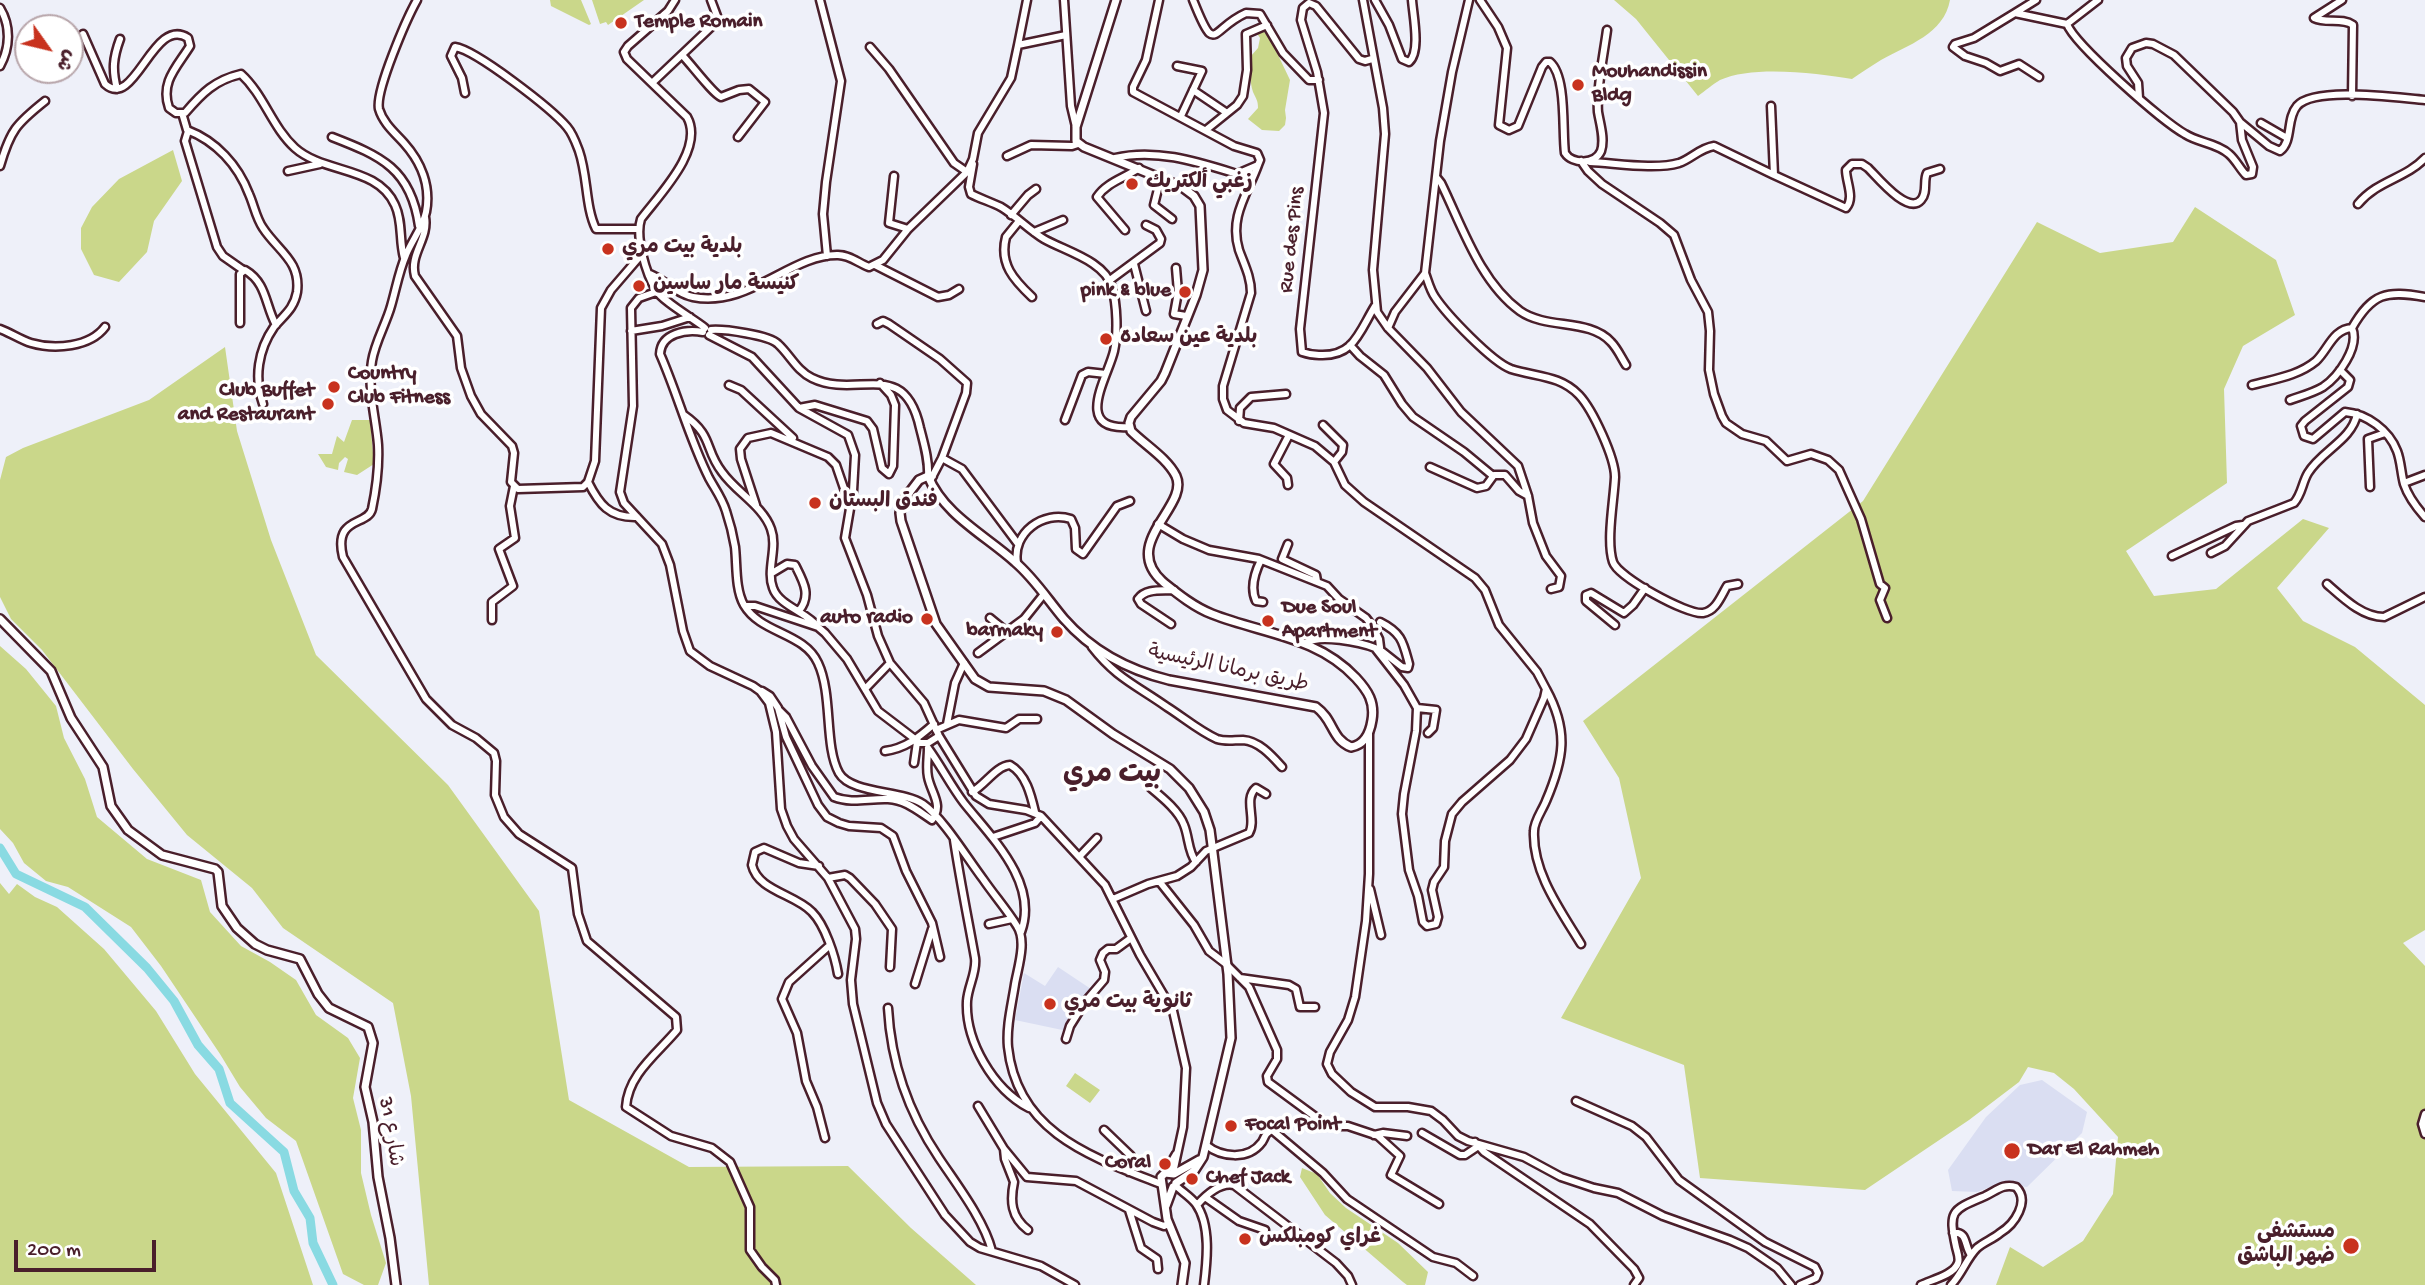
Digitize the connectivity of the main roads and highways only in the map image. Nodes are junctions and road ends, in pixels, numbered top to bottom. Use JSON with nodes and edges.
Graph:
{"nodes":[{"id":1,"x":1116,"y":0,"type":"edge"},
{"id":2,"x":0,"y":619,"type":"edge"},
{"id":3,"x":1203,"y":1157,"type":"junction"},
{"id":4,"x":1174,"y":1173,"type":"junction"},
{"id":5,"x":1162,"y":1180,"type":"junction"},
{"id":6,"x":1175,"y":1185,"type":"junction"},
{"id":7,"x":1166,"y":1206,"type":"junction"},
{"id":8,"x":396,"y":1285,"type":"edge"},
{"id":9,"x":1182,"y":1285,"type":"edge"}],
"edges":[{"from":1,"to":3,"type":"main road","name":"طريق برمانا الرئيسية"},
{"from":2,"to":8,"type":"main road","name":"شارع 31"},
{"from":3,"to":4,"type":"main road"},
{"from":3,"to":6,"type":"main road"},
{"from":4,"to":5,"type":"main road"},
{"from":4,"to":6,"type":"main road"},
{"from":5,"to":6,"type":"main road"},
{"from":5,"to":7,"type":"main road"},
{"from":6,"to":7,"type":"main road"},
{"from":7,"to":9,"type":"main road"}]}
